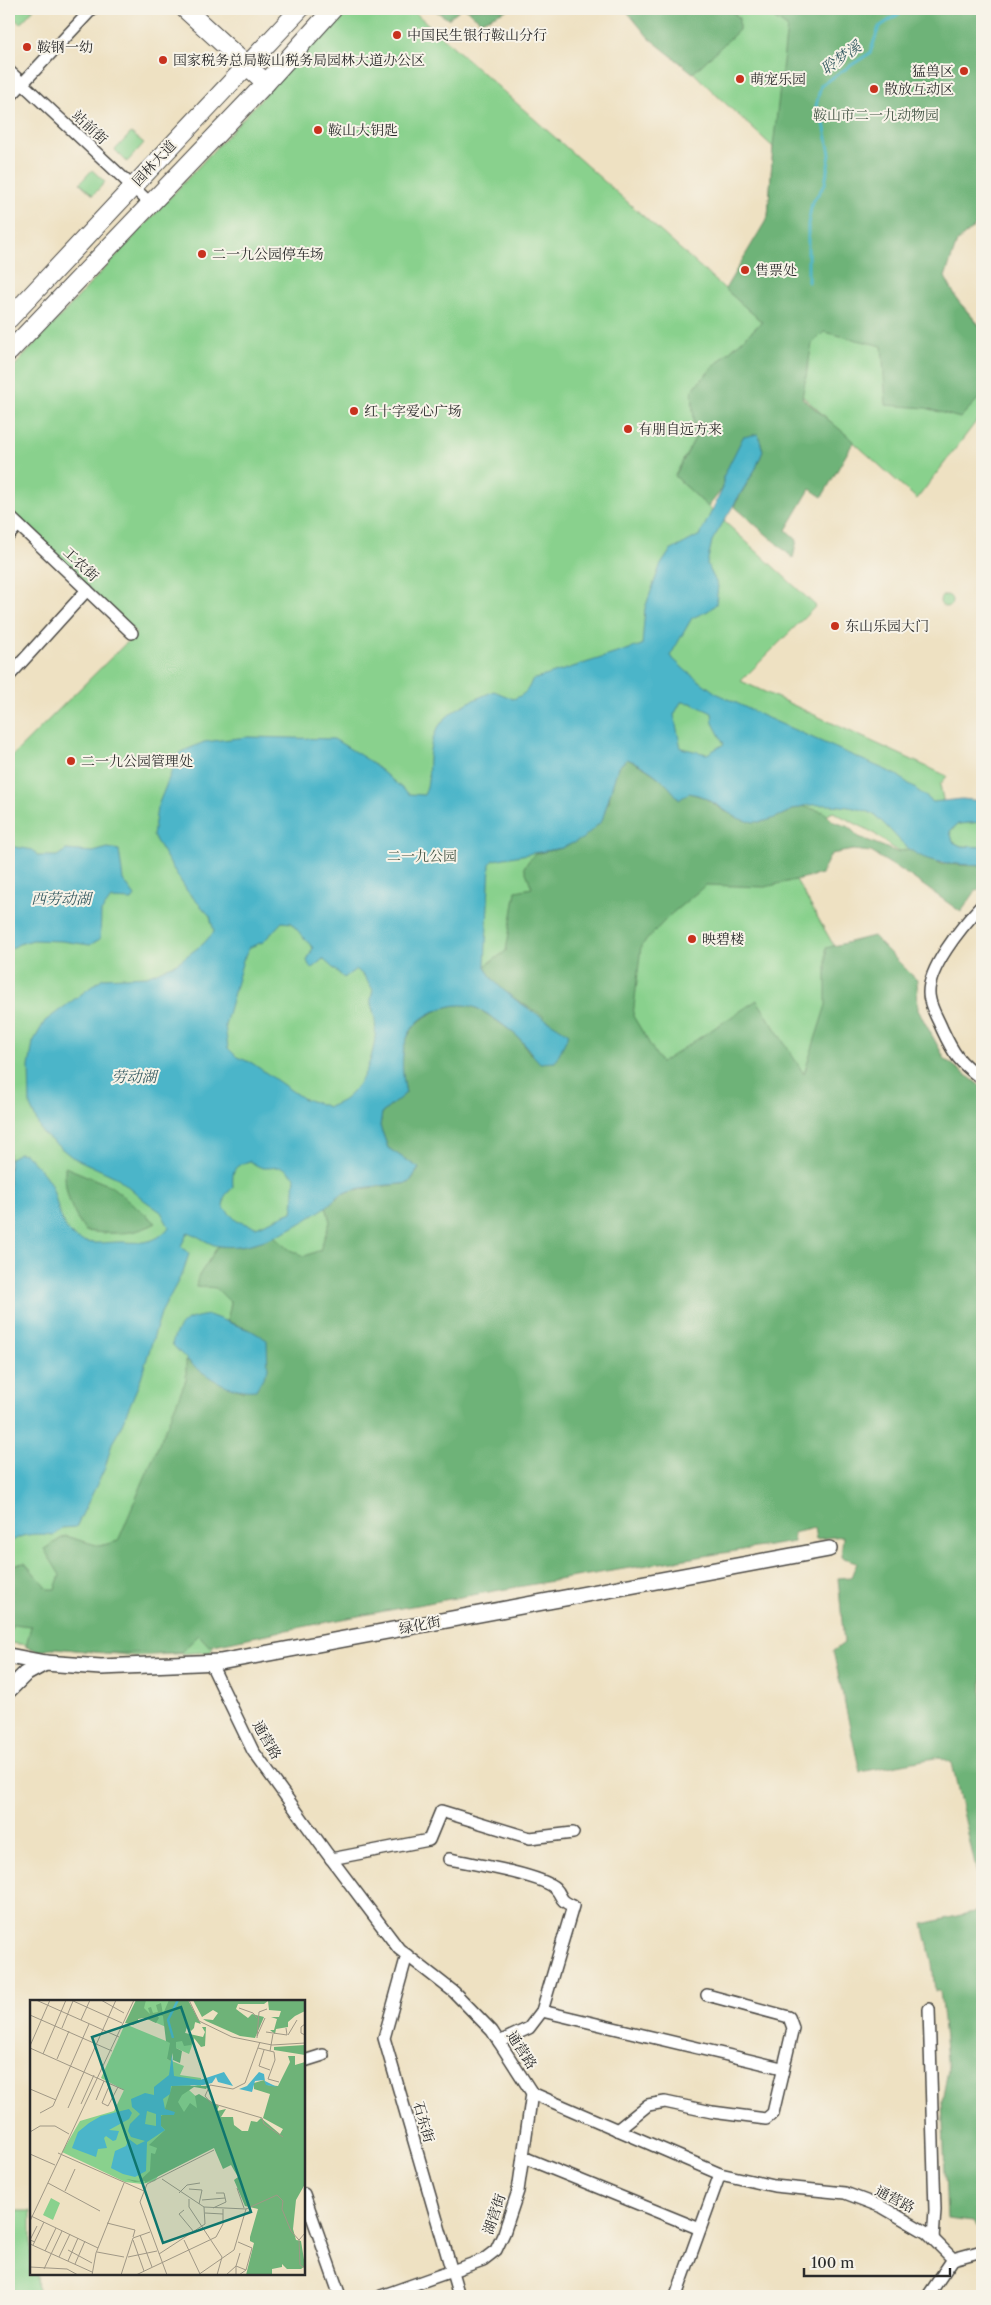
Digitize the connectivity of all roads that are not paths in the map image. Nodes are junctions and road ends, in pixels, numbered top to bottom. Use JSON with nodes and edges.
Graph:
{"nodes":[{"id":1,"x":92,"y":9,"type":"edge"},
{"id":2,"x":185,"y":9,"type":"edge"},
{"id":3,"x":300,"y":9,"type":"edge"},
{"id":4,"x":333,"y":9,"type":"edge"},
{"id":5,"x":246,"y":64,"type":"junction"},
{"id":6,"x":9,"y":71,"type":"edge"},
{"id":7,"x":266,"y":83,"type":"junction"},
{"id":8,"x":22,"y":84,"type":"junction"},
{"id":9,"x":9,"y":98,"type":"edge"},
{"id":10,"x":132,"y":187,"type":"junction"},
{"id":11,"x":151,"y":204,"type":"junction"},
{"id":12,"x":9,"y":319,"type":"edge"},
{"id":13,"x":9,"y":352,"type":"edge"},
{"id":14,"x":9,"y":516,"type":"edge"},
{"id":15,"x":18,"y":525,"type":"junction"},
{"id":16,"x":9,"y":535,"type":"edge"},
{"id":17,"x":87,"y":590,"type":"junction"},
{"id":18,"x":132,"y":633,"type":"dead end"},
{"id":19,"x":9,"y":676,"type":"edge"},
{"id":20,"x":982,"y":905,"type":"edge"},
{"id":21,"x":982,"y":1078,"type":"edge"},
{"id":22,"x":829,"y":1549,"type":"dead end"},
{"id":23,"x":9,"y":1656,"type":"edge"},
{"id":24,"x":210,"y":1662,"type":"junction"},
{"id":25,"x":45,"y":1663,"type":"junction"},
{"id":26,"x":9,"y":1675,"type":"edge"},
{"id":27,"x":9,"y":1682,"type":"edge"},
{"id":28,"x":9,"y":1690,"type":"edge"},
{"id":29,"x":573,"y":1833,"type":"dead end"},
{"id":30,"x":331,"y":1859,"type":"junction"},
{"id":31,"x":449,"y":1859,"type":"dead end"},
{"id":32,"x":407,"y":1955,"type":"junction"},
{"id":33,"x":707,"y":1995,"type":"dead end"},
{"id":34,"x":929,"y":2009,"type":"dead end"},
{"id":35,"x":542,"y":2011,"type":"junction"},
{"id":36,"x":499,"y":2042,"type":"junction"},
{"id":37,"x":323,"y":2054,"type":"dead end"},
{"id":38,"x":305,"y":2061,"type":"edge"},
{"id":39,"x":782,"y":2068,"type":"junction"},
{"id":40,"x":532,"y":2093,"type":"junction"},
{"id":41,"x":618,"y":2130,"type":"junction"},
{"id":42,"x":522,"y":2157,"type":"junction"},
{"id":43,"x":720,"y":2174,"type":"junction"},
{"id":44,"x":305,"y":2197,"type":"edge"},
{"id":45,"x":700,"y":2229,"type":"junction"},
{"id":46,"x":933,"y":2240,"type":"junction"},
{"id":47,"x":982,"y":2251,"type":"edge"},
{"id":48,"x":953,"y":2259,"type":"junction"},
{"id":49,"x":452,"y":2271,"type":"junction"},
{"id":50,"x":340,"y":2296,"type":"edge"},
{"id":51,"x":381,"y":2296,"type":"edge"},
{"id":52,"x":460,"y":2296,"type":"edge"},
{"id":53,"x":676,"y":2296,"type":"edge"},
{"id":54,"x":928,"y":2296,"type":"edge"}],
"edges":[{"from":1,"to":8,"type":"street"},
{"from":2,"to":5,"type":"main road"},
{"from":3,"to":5,"type":"main road","name":"园林大道"},
{"from":4,"to":7,"type":"main road"},
{"from":5,"to":7,"type":"main road"},
{"from":5,"to":10,"type":"main road","name":"园林大道"},
{"from":6,"to":8,"type":"street","name":"站前街"},
{"from":7,"to":11,"type":"main road"},
{"from":8,"to":9,"type":"street"},
{"from":8,"to":10,"type":"street","name":"站前街"},
{"from":10,"to":11,"type":"street","name":"站前街"},
{"from":10,"to":12,"type":"main road","name":"园林大道"},
{"from":11,"to":13,"type":"main road"},
{"from":14,"to":15,"type":"street","name":"工农街"},
{"from":15,"to":16,"type":"street"},
{"from":15,"to":17,"type":"street","name":"工农街"},
{"from":17,"to":18,"type":"street","name":"工农街"},
{"from":17,"to":19,"type":"street"},
{"from":20,"to":21,"type":"street"},
{"from":22,"to":24,"type":"street","name":"绿化街"},
{"from":23,"to":25,"type":"street","name":"绿化街"},
{"from":24,"to":25,"type":"street","name":"绿化街"},
{"from":24,"to":30,"type":"street","name":"通营路"},
{"from":25,"to":28,"type":"street"},
{"from":26,"to":27,"type":"street"},
{"from":29,"to":30,"type":"street"},
{"from":30,"to":32,"type":"street","name":"通营路"},
{"from":31,"to":35,"type":"street"},
{"from":32,"to":36,"type":"street","name":"通营路"},
{"from":32,"to":49,"type":"street","name":"石东街"},
{"from":33,"to":39,"type":"street"},
{"from":34,"to":46,"type":"street"},
{"from":35,"to":36,"type":"street"},
{"from":35,"to":39,"type":"street"},
{"from":36,"to":40,"type":"street","name":"通营路"},
{"from":37,"to":38,"type":"street"},
{"from":39,"to":41,"type":"street"},
{"from":40,"to":41,"type":"street","name":"通营路"},
{"from":40,"to":42,"type":"street","name":"湖营街"},
{"from":41,"to":43,"type":"street","name":"通营路"},
{"from":42,"to":45,"type":"street"},
{"from":42,"to":49,"type":"street","name":"湖营街"},
{"from":43,"to":45,"type":"street"},
{"from":43,"to":46,"type":"street","name":"通营路"},
{"from":44,"to":50,"type":"street"},
{"from":45,"to":53,"type":"street"},
{"from":46,"to":48,"type":"street","name":"通营路"},
{"from":47,"to":48,"type":"street"},
{"from":48,"to":54,"type":"street"},
{"from":49,"to":51,"type":"street","name":"湖营街"},
{"from":49,"to":52,"type":"street","name":"石东街"}]}
